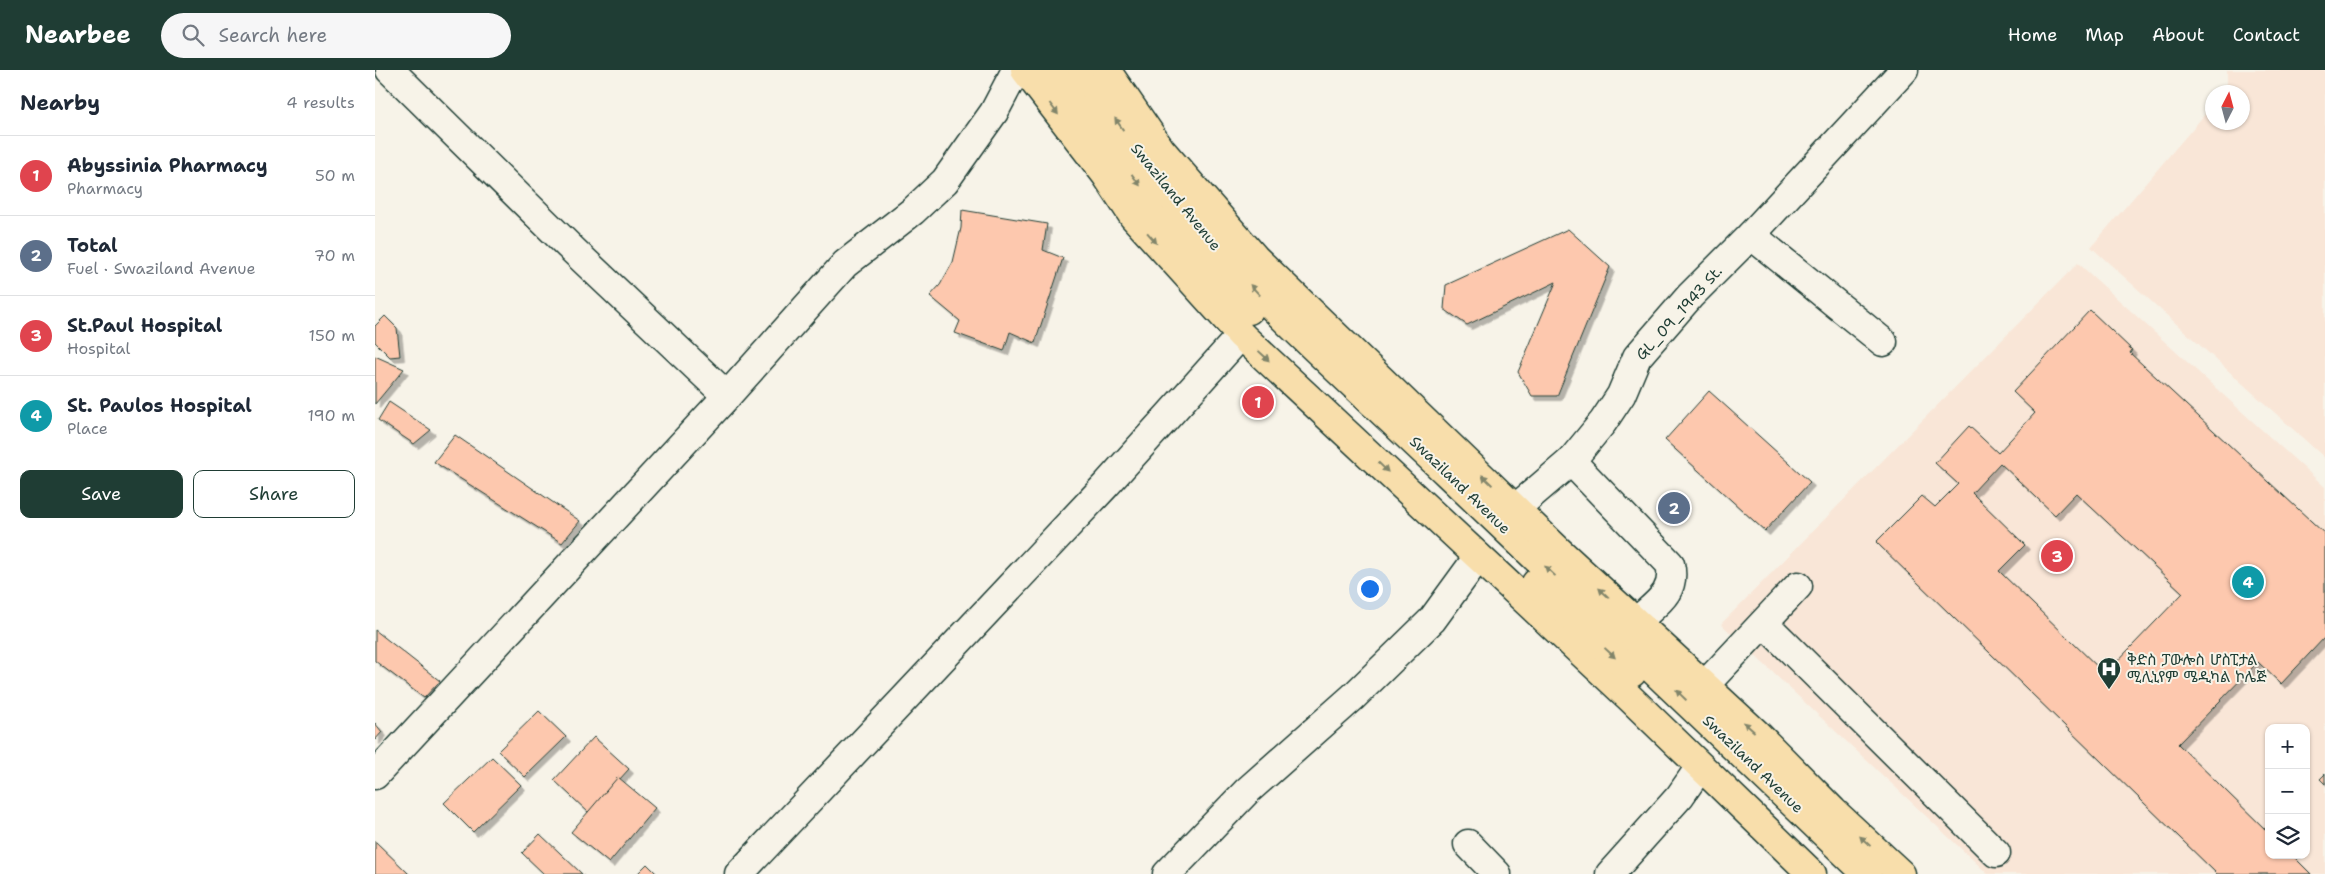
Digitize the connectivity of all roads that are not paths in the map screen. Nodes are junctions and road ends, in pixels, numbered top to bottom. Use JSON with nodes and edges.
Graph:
{"nodes":[{"id":1,"x":390,"y":70,"type":"edge"},
{"id":2,"x":1016,"y":70,"type":"edge"},
{"id":3,"x":1025,"y":70,"type":"edge"},
{"id":4,"x":1056,"y":70,"type":"edge"},
{"id":5,"x":1082,"y":70,"type":"edge"},
{"id":6,"x":1106,"y":70,"type":"edge"},
{"id":7,"x":1905,"y":70,"type":"edge"},
{"id":8,"x":1751,"y":235,"type":"junction"},
{"id":9,"x":1241,"y":335,"type":"junction"},
{"id":10,"x":1883,"y":342,"type":"dead end"},
{"id":11,"x":727,"y":396,"type":"junction"},
{"id":12,"x":1571,"y":461,"type":"junction"},
{"id":13,"x":1516,"y":508,"type":"junction"},
{"id":14,"x":1478,"y":557,"type":"junction"},
{"id":15,"x":1798,"y":586,"type":"dead end"},
{"id":16,"x":1636,"y":622,"type":"junction"},
{"id":17,"x":1763,"y":622,"type":"junction"},
{"id":18,"x":1703,"y":686,"type":"junction"},
{"id":19,"x":1700,"y":767,"type":"junction"},
{"id":20,"x":375,"y":775,"type":"edge"},
{"id":21,"x":1468,"y":844,"type":"dead end"},
{"id":22,"x":1997,"y":853,"type":"dead end"},
{"id":23,"x":739,"y":874,"type":"edge"},
{"id":24,"x":1167,"y":874,"type":"edge"},
{"id":25,"x":1497,"y":874,"type":"edge"},
{"id":26,"x":1611,"y":874,"type":"edge"},
{"id":27,"x":1812,"y":874,"type":"edge"},
{"id":28,"x":1842,"y":874,"type":"edge"},
{"id":29,"x":1867,"y":874,"type":"edge"},
{"id":30,"x":1901,"y":874,"type":"edge"}],
"edges":[{"from":1,"to":11,"type":"street"},
{"from":2,"to":11,"type":"street"},
{"from":3,"to":9,"type":"main road","one_way":true},
{"from":4,"to":28,"type":"main road","name":"Swaziland Avenue","one_way":true},
{"from":29,"to":5,"type":"main road","name":"Swaziland Avenue","one_way":true},
{"from":13,"to":6,"type":"main road","one_way":true},
{"from":7,"to":8,"type":"street","name":"GL_09_1943 St."},
{"from":8,"to":10,"type":"street"},
{"from":8,"to":12,"type":"street","name":"GL_09_1943 St."},
{"from":9,"to":14,"type":"main road","one_way":true},
{"from":9,"to":23,"type":"street"},
{"from":11,"to":20,"type":"street"},
{"from":12,"to":13,"type":"street","name":"GL_09_1943 St."},
{"from":12,"to":16,"type":"street"},
{"from":16,"to":13,"type":"main road","one_way":true},
{"from":14,"to":19,"type":"main road"},
{"from":14,"to":24,"type":"street"},
{"from":15,"to":17,"type":"street"},
{"from":16,"to":18,"type":"main road"},
{"from":17,"to":18,"type":"street"},
{"from":17,"to":22,"type":"street"},
{"from":30,"to":18,"type":"main road","one_way":true},
{"from":19,"to":26,"type":"street"},
{"from":19,"to":27,"type":"main road"},
{"from":21,"to":25,"type":"street"}]}
